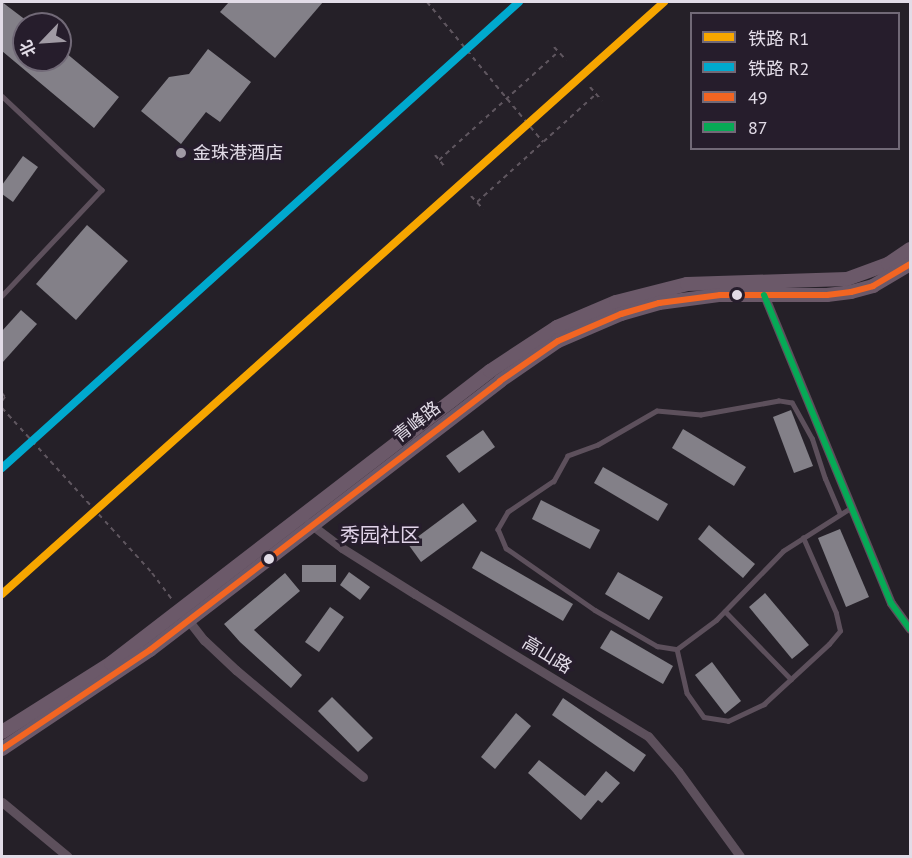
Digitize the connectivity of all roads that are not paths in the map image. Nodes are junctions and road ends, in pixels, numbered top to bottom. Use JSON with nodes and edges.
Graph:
{"nodes":[{"id":1,"x":2,"y":96,"type":"edge"},
{"id":2,"x":910,"y":249,"type":"edge"},
{"id":3,"x":910,"y":264,"type":"edge"},
{"id":4,"x":764,"y":295,"type":"junction"},
{"id":5,"x":2,"y":296,"type":"edge"},
{"id":6,"x":852,"y":507,"type":"junction"},
{"id":7,"x":840,"y":514,"type":"junction"},
{"id":8,"x":307,"y":522,"type":"junction"},
{"id":9,"x":803,"y":538,"type":"junction"},
{"id":10,"x":725,"y":611,"type":"junction"},
{"id":11,"x":185,"y":616,"type":"junction"},
{"id":12,"x":910,"y":629,"type":"edge"},
{"id":13,"x":677,"y":649,"type":"junction"},
{"id":14,"x":791,"y":679,"type":"junction"},
{"id":15,"x":2,"y":732,"type":"edge"},
{"id":16,"x":2,"y":749,"type":"edge"},
{"id":17,"x":363,"y":777,"type":"dead end"},
{"id":18,"x":2,"y":802,"type":"edge"},
{"id":19,"x":67,"y":856,"type":"edge"},
{"id":20,"x":740,"y":856,"type":"edge"}],
"edges":[{"from":1,"to":5,"type":"lane"},
{"from":2,"to":8,"type":"main road","name":"青峰路"},
{"from":3,"to":4,"type":"main road","name":"青峰路"},
{"from":4,"to":6,"type":"street"},
{"from":4,"to":8,"type":"main road","name":"青峰路"},
{"from":6,"to":7,"type":"lane"},
{"from":6,"to":12,"type":"street"},
{"from":7,"to":9,"type":"lane"},
{"from":7,"to":13,"type":"lane"},
{"from":8,"to":11,"type":"main road","name":"青峰路"},
{"from":8,"to":20,"type":"street","name":"高山路"},
{"from":9,"to":10,"type":"lane"},
{"from":9,"to":14,"type":"lane"},
{"from":10,"to":13,"type":"lane"},
{"from":10,"to":14,"type":"lane"},
{"from":11,"to":15,"type":"main road","name":"青峰路"},
{"from":11,"to":16,"type":"main road","name":"青峰路"},
{"from":11,"to":17,"type":"street"},
{"from":13,"to":14,"type":"lane"},
{"from":18,"to":19,"type":"street"}]}
